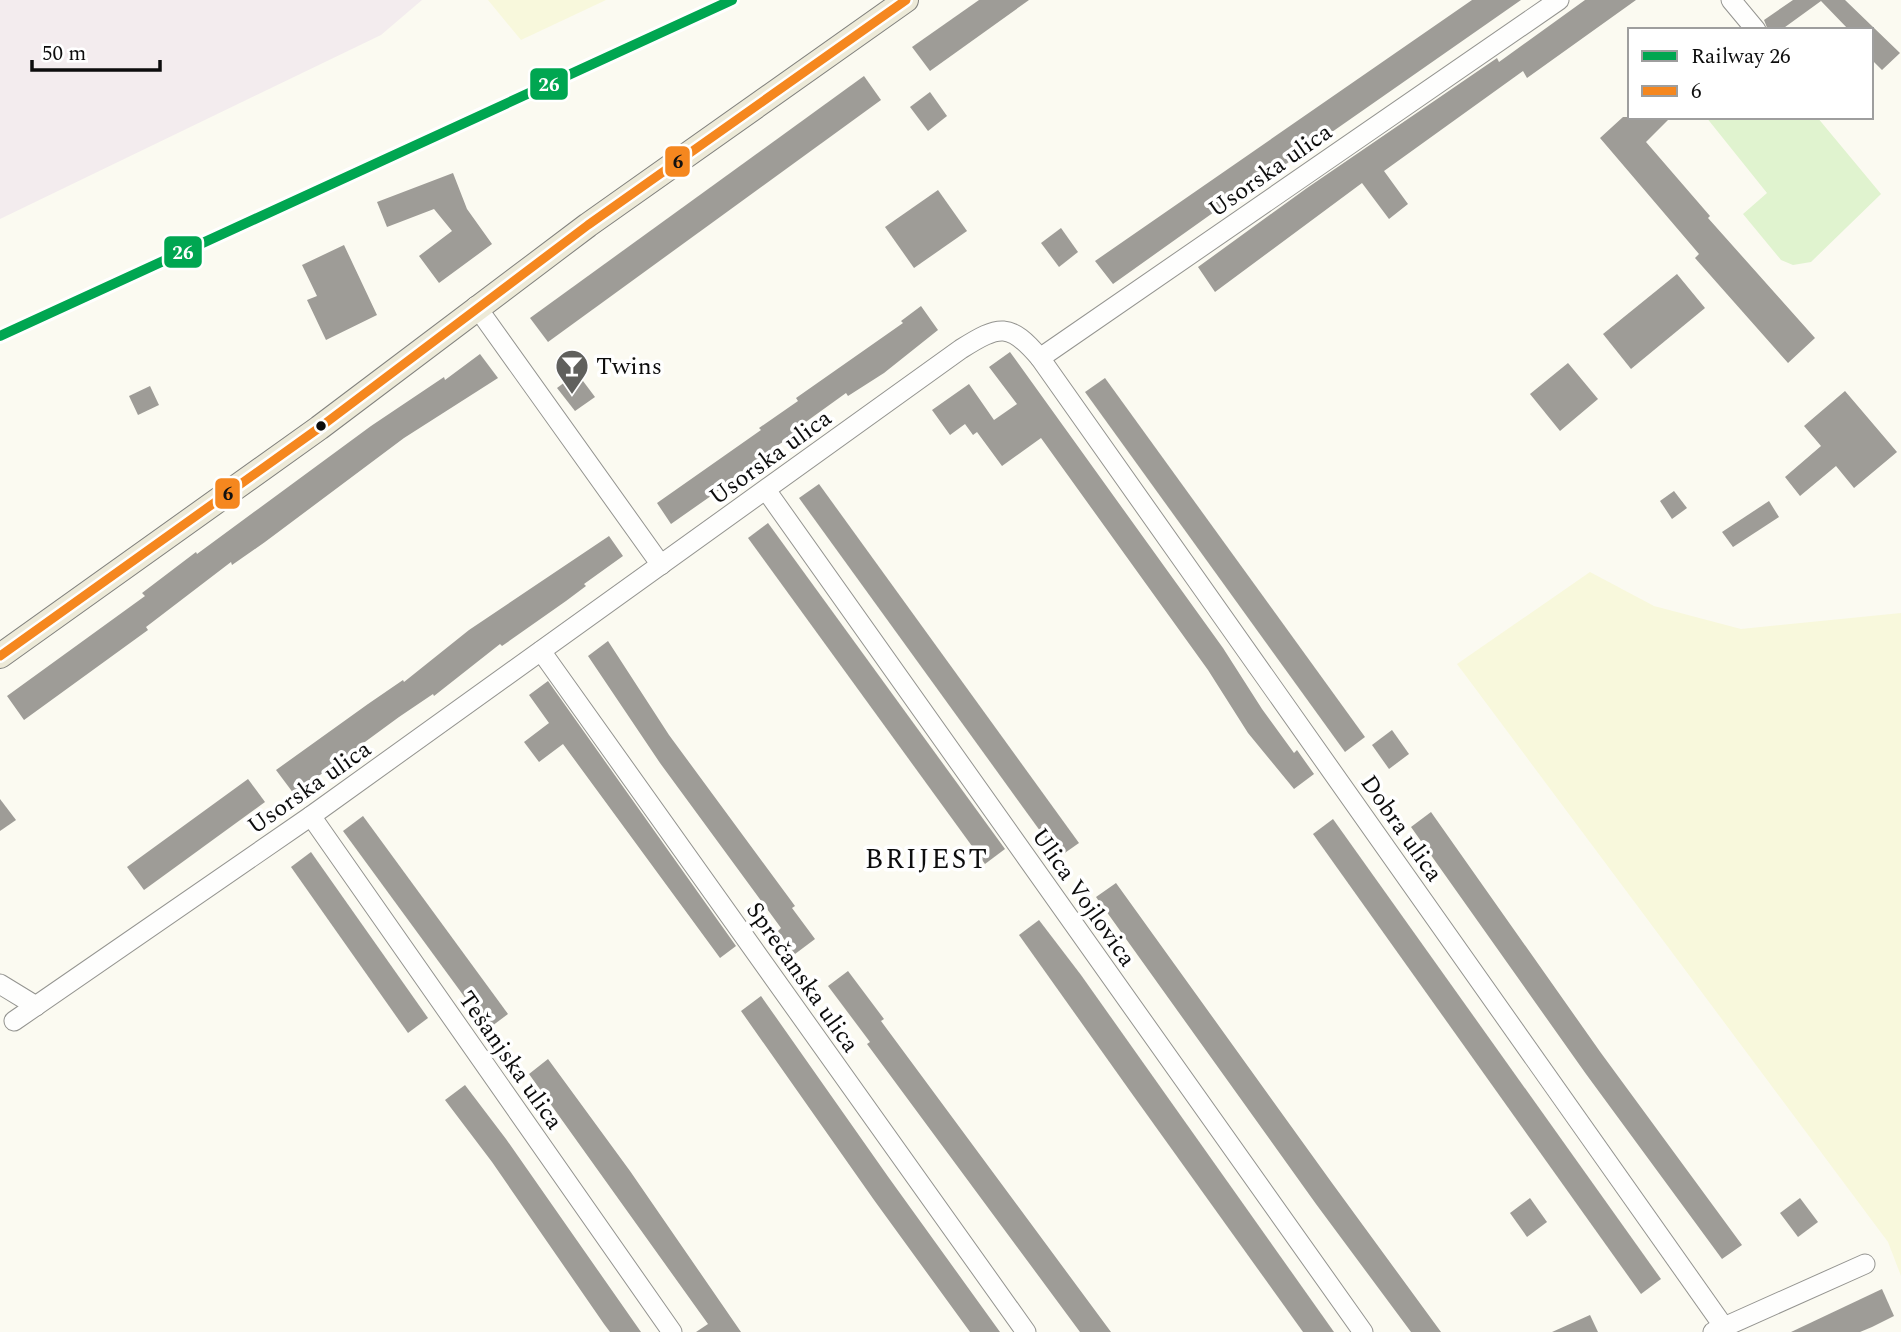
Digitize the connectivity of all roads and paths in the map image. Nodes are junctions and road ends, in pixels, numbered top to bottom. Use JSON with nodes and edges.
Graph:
{"nodes":[{"id":1,"x":906,"y":0,"type":"edge"},
{"id":2,"x":1559,"y":0,"type":"edge"},
{"id":3,"x":1731,"y":0,"type":"edge"},
{"id":4,"x":1754,"y":28,"type":"edge"},
{"id":5,"x":476,"y":306,"type":"junction"},
{"id":6,"x":1040,"y":358,"type":"junction"},
{"id":7,"x":766,"y":490,"type":"junction"},
{"id":8,"x":661,"y":565,"type":"junction"},
{"id":9,"x":541,"y":651,"type":"junction"},
{"id":10,"x":0,"y":656,"type":"edge"},
{"id":11,"x":311,"y":816,"type":"junction"},
{"id":12,"x":0,"y":984,"type":"edge"},
{"id":13,"x":36,"y":1006,"type":"junction"},
{"id":14,"x":14,"y":1021,"type":"dead end"},
{"id":15,"x":1865,"y":1264,"type":"dead end"},
{"id":16,"x":1718,"y":1330,"type":"edge"},
{"id":17,"x":672,"y":1332,"type":"edge"},
{"id":18,"x":1026,"y":1332,"type":"edge"},
{"id":19,"x":1363,"y":1332,"type":"edge"}],
"edges":[{"from":1,"to":5,"type":"main road"},
{"from":2,"to":6,"type":"street","name":"Usorska ulica"},
{"from":3,"to":4,"type":"street"},
{"from":5,"to":8,"type":"street"},
{"from":5,"to":10,"type":"main road"},
{"from":6,"to":7,"type":"street","name":"Usorska ulica"},
{"from":6,"to":16,"type":"street","name":"Dobra ulica"},
{"from":7,"to":8,"type":"street","name":"Usorska ulica"},
{"from":7,"to":19,"type":"street","name":"Ulica Vojlovica"},
{"from":8,"to":9,"type":"street","name":"Usorska ulica"},
{"from":9,"to":11,"type":"street","name":"Usorska ulica"},
{"from":9,"to":18,"type":"street","name":"Sprečanska ulica"},
{"from":11,"to":13,"type":"street","name":"Usorska ulica"},
{"from":11,"to":17,"type":"street","name":"Tešanjska ulica"},
{"from":12,"to":13,"type":"street"},
{"from":13,"to":14,"type":"street","name":"Usorska ulica"},
{"from":15,"to":16,"type":"street"}]}
